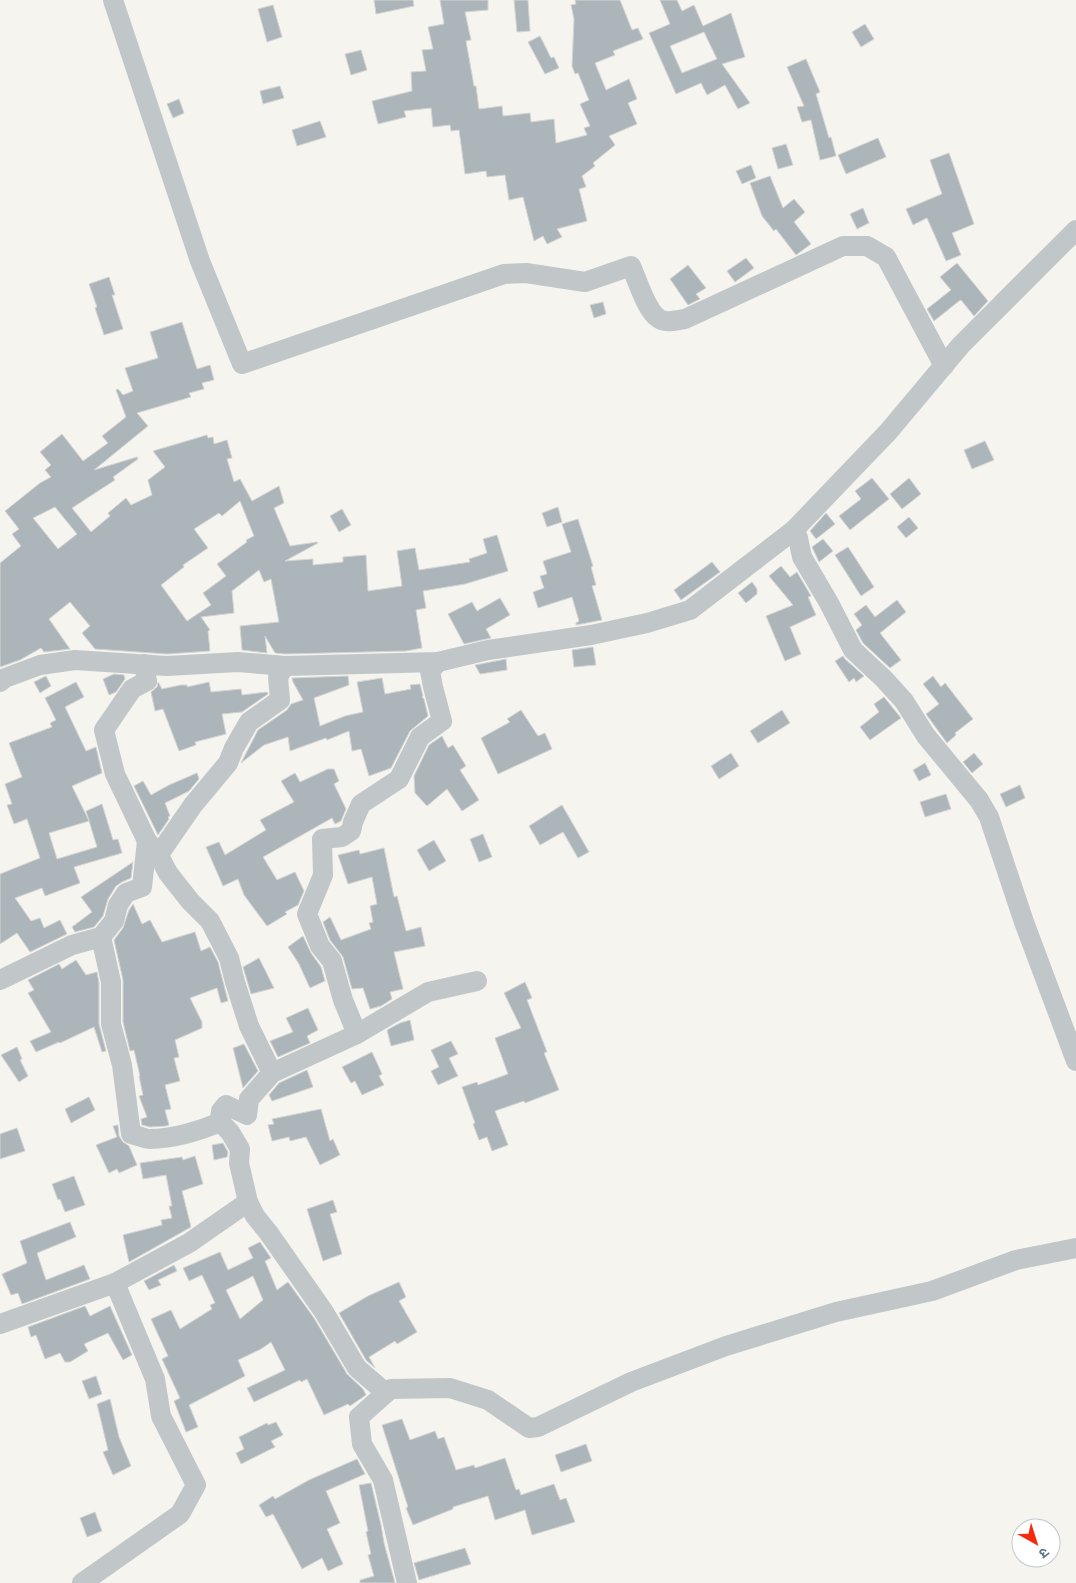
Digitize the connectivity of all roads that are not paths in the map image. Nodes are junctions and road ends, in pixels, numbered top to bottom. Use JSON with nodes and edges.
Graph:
{"nodes":[{"id":1,"x":113,"y":0,"type":"edge"},
{"id":2,"x":1076,"y":230,"type":"edge"},
{"id":3,"x":944,"y":366,"type":"junction"},
{"id":4,"x":794,"y":530,"type":"junction"},
{"id":5,"x":438,"y":662,"type":"junction"},
{"id":6,"x":144,"y":664,"type":"junction"},
{"id":7,"x":286,"y":666,"type":"junction"},
{"id":8,"x":0,"y":682,"type":"edge"},
{"id":9,"x":152,"y":848,"type":"junction"},
{"id":10,"x":101,"y":937,"type":"junction"},
{"id":11,"x":0,"y":980,"type":"edge"},
{"id":12,"x":477,"y":981,"type":"dead end"},
{"id":13,"x":357,"y":1034,"type":"junction"},
{"id":14,"x":1076,"y":1062,"type":"edge"},
{"id":15,"x":272,"y":1073,"type":"junction"},
{"id":16,"x":220,"y":1122,"type":"junction"},
{"id":17,"x":248,"y":1202,"type":"junction"},
{"id":18,"x":1076,"y":1248,"type":"edge"},
{"id":19,"x":115,"y":1284,"type":"junction"},
{"id":20,"x":0,"y":1324,"type":"edge"},
{"id":21,"x":386,"y":1393,"type":"junction"},
{"id":22,"x":82,"y":1583,"type":"edge"},
{"id":23,"x":407,"y":1583,"type":"edge"}],
"edges":[{"from":1,"to":3,"type":"street"},
{"from":2,"to":3,"type":"street"},
{"from":3,"to":4,"type":"street"},
{"from":4,"to":5,"type":"street"},
{"from":4,"to":14,"type":"street"},
{"from":5,"to":7,"type":"street"},
{"from":5,"to":13,"type":"street"},
{"from":6,"to":7,"type":"street"},
{"from":6,"to":8,"type":"street"},
{"from":6,"to":9,"type":"street"},
{"from":7,"to":9,"type":"street"},
{"from":9,"to":10,"type":"street"},
{"from":9,"to":15,"type":"street"},
{"from":10,"to":11,"type":"street"},
{"from":10,"to":16,"type":"street"},
{"from":12,"to":13,"type":"street"},
{"from":13,"to":15,"type":"street"},
{"from":15,"to":16,"type":"street"},
{"from":16,"to":17,"type":"street"},
{"from":17,"to":19,"type":"street"},
{"from":17,"to":21,"type":"street"},
{"from":18,"to":21,"type":"street"},
{"from":19,"to":20,"type":"street"},
{"from":19,"to":22,"type":"street"},
{"from":21,"to":23,"type":"street"}]}
